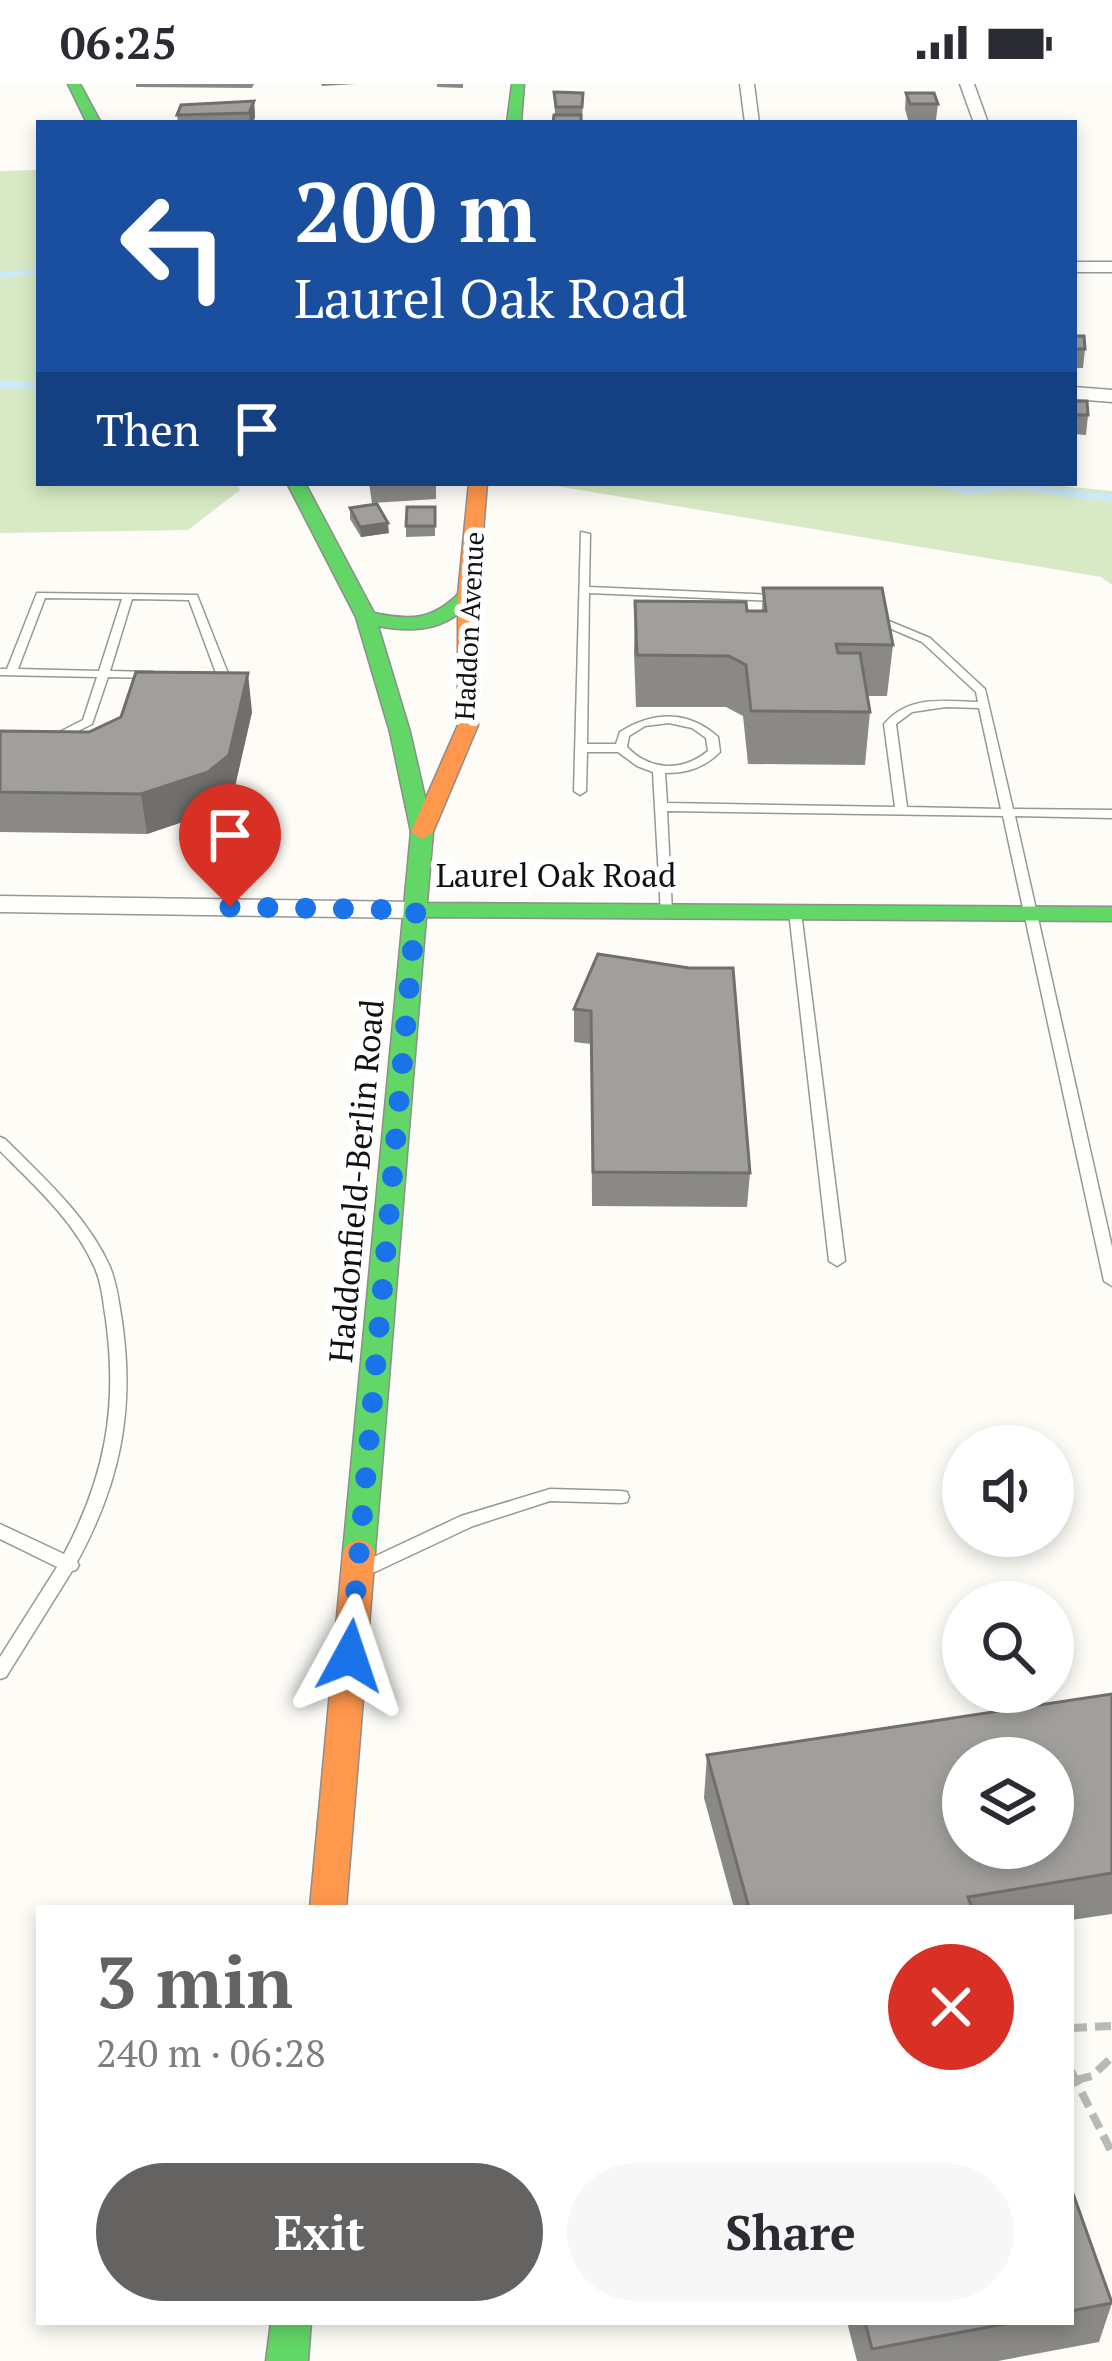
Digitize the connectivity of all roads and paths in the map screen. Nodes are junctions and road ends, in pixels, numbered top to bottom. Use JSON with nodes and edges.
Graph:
{"nodes":[{"id":1,"x":74,"y":84,"type":"edge"},
{"id":2,"x":518,"y":84,"type":"edge"},
{"id":3,"x":747,"y":84,"type":"edge"},
{"id":4,"x":967,"y":84,"type":"edge"},
{"id":5,"x":92,"y":120,"type":"edge"},
{"id":6,"x":514,"y":120,"type":"edge"},
{"id":7,"x":752,"y":120,"type":"edge"},
{"id":8,"x":980,"y":120,"type":"edge"},
{"id":9,"x":1077,"y":267,"type":"edge"},
{"id":10,"x":1112,"y":267,"type":"edge"},
{"id":11,"x":1077,"y":393,"type":"edge"},
{"id":12,"x":1112,"y":395,"type":"edge"},
{"id":13,"x":298,"y":486,"type":"edge"},
{"id":14,"x":478,"y":486,"type":"edge"},
{"id":15,"x":584,"y":534,"type":"dead end"},
{"id":16,"x":584,"y":590,"type":"junction"},
{"id":17,"x":468,"y":595,"type":"junction"},
{"id":18,"x":128,"y":596,"type":"junction"},
{"id":19,"x":800,"y":600,"type":"edge"},
{"id":20,"x":868,"y":616,"type":"edge"},
{"id":21,"x":366,"y":617,"type":"junction"},
{"id":22,"x":6,"y":672,"type":"edge"},
{"id":23,"x":103,"y":674,"type":"junction"},
{"id":24,"x":175,"y":675,"type":"edge"},
{"id":25,"x":199,"y":675,"type":"edge"},
{"id":26,"x":984,"y":706,"type":"junction"},
{"id":27,"x":39,"y":747,"type":"edge"},
{"id":28,"x":580,"y":748,"type":"junction"},
{"id":29,"x":621,"y":748,"type":"junction"},
{"id":30,"x":659,"y":769,"type":"junction"},
{"id":31,"x":580,"y":791,"type":"dead end"},
{"id":32,"x":661,"y":807,"type":"junction"},
{"id":33,"x":901,"y":810,"type":"junction"},
{"id":34,"x":1008,"y":812,"type":"junction"},
{"id":35,"x":1112,"y":814,"type":"edge"},
{"id":36,"x":422,"y":832,"type":"junction"},
{"id":37,"x":0,"y":904,"type":"edge"},
{"id":38,"x":416,"y":910,"type":"junction"},
{"id":39,"x":666,"y":911,"type":"junction"},
{"id":40,"x":796,"y":912,"type":"junction"},
{"id":41,"x":1030,"y":913,"type":"junction"},
{"id":42,"x":1112,"y":914,"type":"edge"},
{"id":43,"x":0,"y":1142,"type":"edge"},
{"id":44,"x":837,"y":1261,"type":"dead end"},
{"id":45,"x":1112,"y":1281,"type":"edge"},
{"id":46,"x":621,"y":1497,"type":"dead end"},
{"id":47,"x":0,"y":1531,"type":"edge"},
{"id":48,"x":70,"y":1565,"type":"junction"},
{"id":49,"x":358,"y":1572,"type":"junction"},
{"id":50,"x":0,"y":1672,"type":"edge"},
{"id":51,"x":328,"y":1905,"type":"edge"},
{"id":52,"x":1112,"y":2026,"type":"edge"},
{"id":53,"x":1074,"y":2028,"type":"edge"},
{"id":54,"x":1112,"y":2057,"type":"edge"},
{"id":55,"x":1074,"y":2076,"type":"edge"},
{"id":56,"x":1074,"y":2078,"type":"edge"},
{"id":57,"x":1112,"y":2153,"type":"edge"},
{"id":58,"x":291,"y":2325,"type":"edge"},
{"id":59,"x":287,"y":2361,"type":"edge"}],
"edges":[{"from":1,"to":5,"type":"main road"},
{"from":2,"to":6,"type":"main road"},
{"from":3,"to":7,"type":"street"},
{"from":4,"to":8,"type":"street"},
{"from":9,"to":10,"type":"street"},
{"from":11,"to":12,"type":"street"},
{"from":13,"to":21,"type":"main road","name":"Haddonfield-Berlin Road"},
{"from":14,"to":17,"type":"main road","name":"Haddon Avenue"},
{"from":15,"to":16,"type":"lane"},
{"from":16,"to":19,"type":"lane"},
{"from":16,"to":28,"type":"lane"},
{"from":17,"to":21,"type":"main road"},
{"from":17,"to":36,"type":"main road","name":"Haddon Avenue"},
{"from":18,"to":22,"type":"lane"},
{"from":18,"to":23,"type":"lane"},
{"from":18,"to":25,"type":"lane"},
{"from":20,"to":26,"type":"lane"},
{"from":21,"to":36,"type":"main road","name":"Haddonfield-Berlin Road"},
{"from":22,"to":23,"type":"lane"},
{"from":23,"to":24,"type":"lane"},
{"from":23,"to":27,"type":"lane"},
{"from":26,"to":33,"type":"lane"},
{"from":26,"to":34,"type":"lane"},
{"from":28,"to":29,"type":"lane"},
{"from":28,"to":31,"type":"lane"},
{"from":29,"to":30,"type":"lane"},
{"from":29,"to":30,"type":"lane"},
{"from":30,"to":32,"type":"lane"},
{"from":32,"to":33,"type":"lane"},
{"from":32,"to":39,"type":"lane"},
{"from":33,"to":34,"type":"lane"},
{"from":34,"to":35,"type":"lane"},
{"from":34,"to":41,"type":"lane"},
{"from":36,"to":38,"type":"main road","name":"Haddonfield-Berlin Road"},
{"from":37,"to":38,"type":"street","name":"Laurel Oak Road"},
{"from":38,"to":39,"type":"main road","name":"Laurel Oak Road"},
{"from":38,"to":49,"type":"main road","name":"Haddonfield-Berlin Road"},
{"from":39,"to":40,"type":"main road","name":"Laurel Oak Road"},
{"from":40,"to":41,"type":"main road","name":"Laurel Oak Road"},
{"from":40,"to":44,"type":"lane"},
{"from":41,"to":42,"type":"main road","name":"Laurel Oak Road"},
{"from":41,"to":45,"type":"lane"},
{"from":43,"to":48,"type":"lane"},
{"from":46,"to":49,"type":"lane"},
{"from":47,"to":48,"type":"lane"},
{"from":48,"to":50,"type":"lane"},
{"from":49,"to":51,"type":"main road","name":"Haddonfield-Berlin Road"},
{"from":52,"to":53,"type":"path"},
{"from":54,"to":55,"type":"path"},
{"from":56,"to":57,"type":"path"},
{"from":58,"to":59,"type":"main road"}]}
